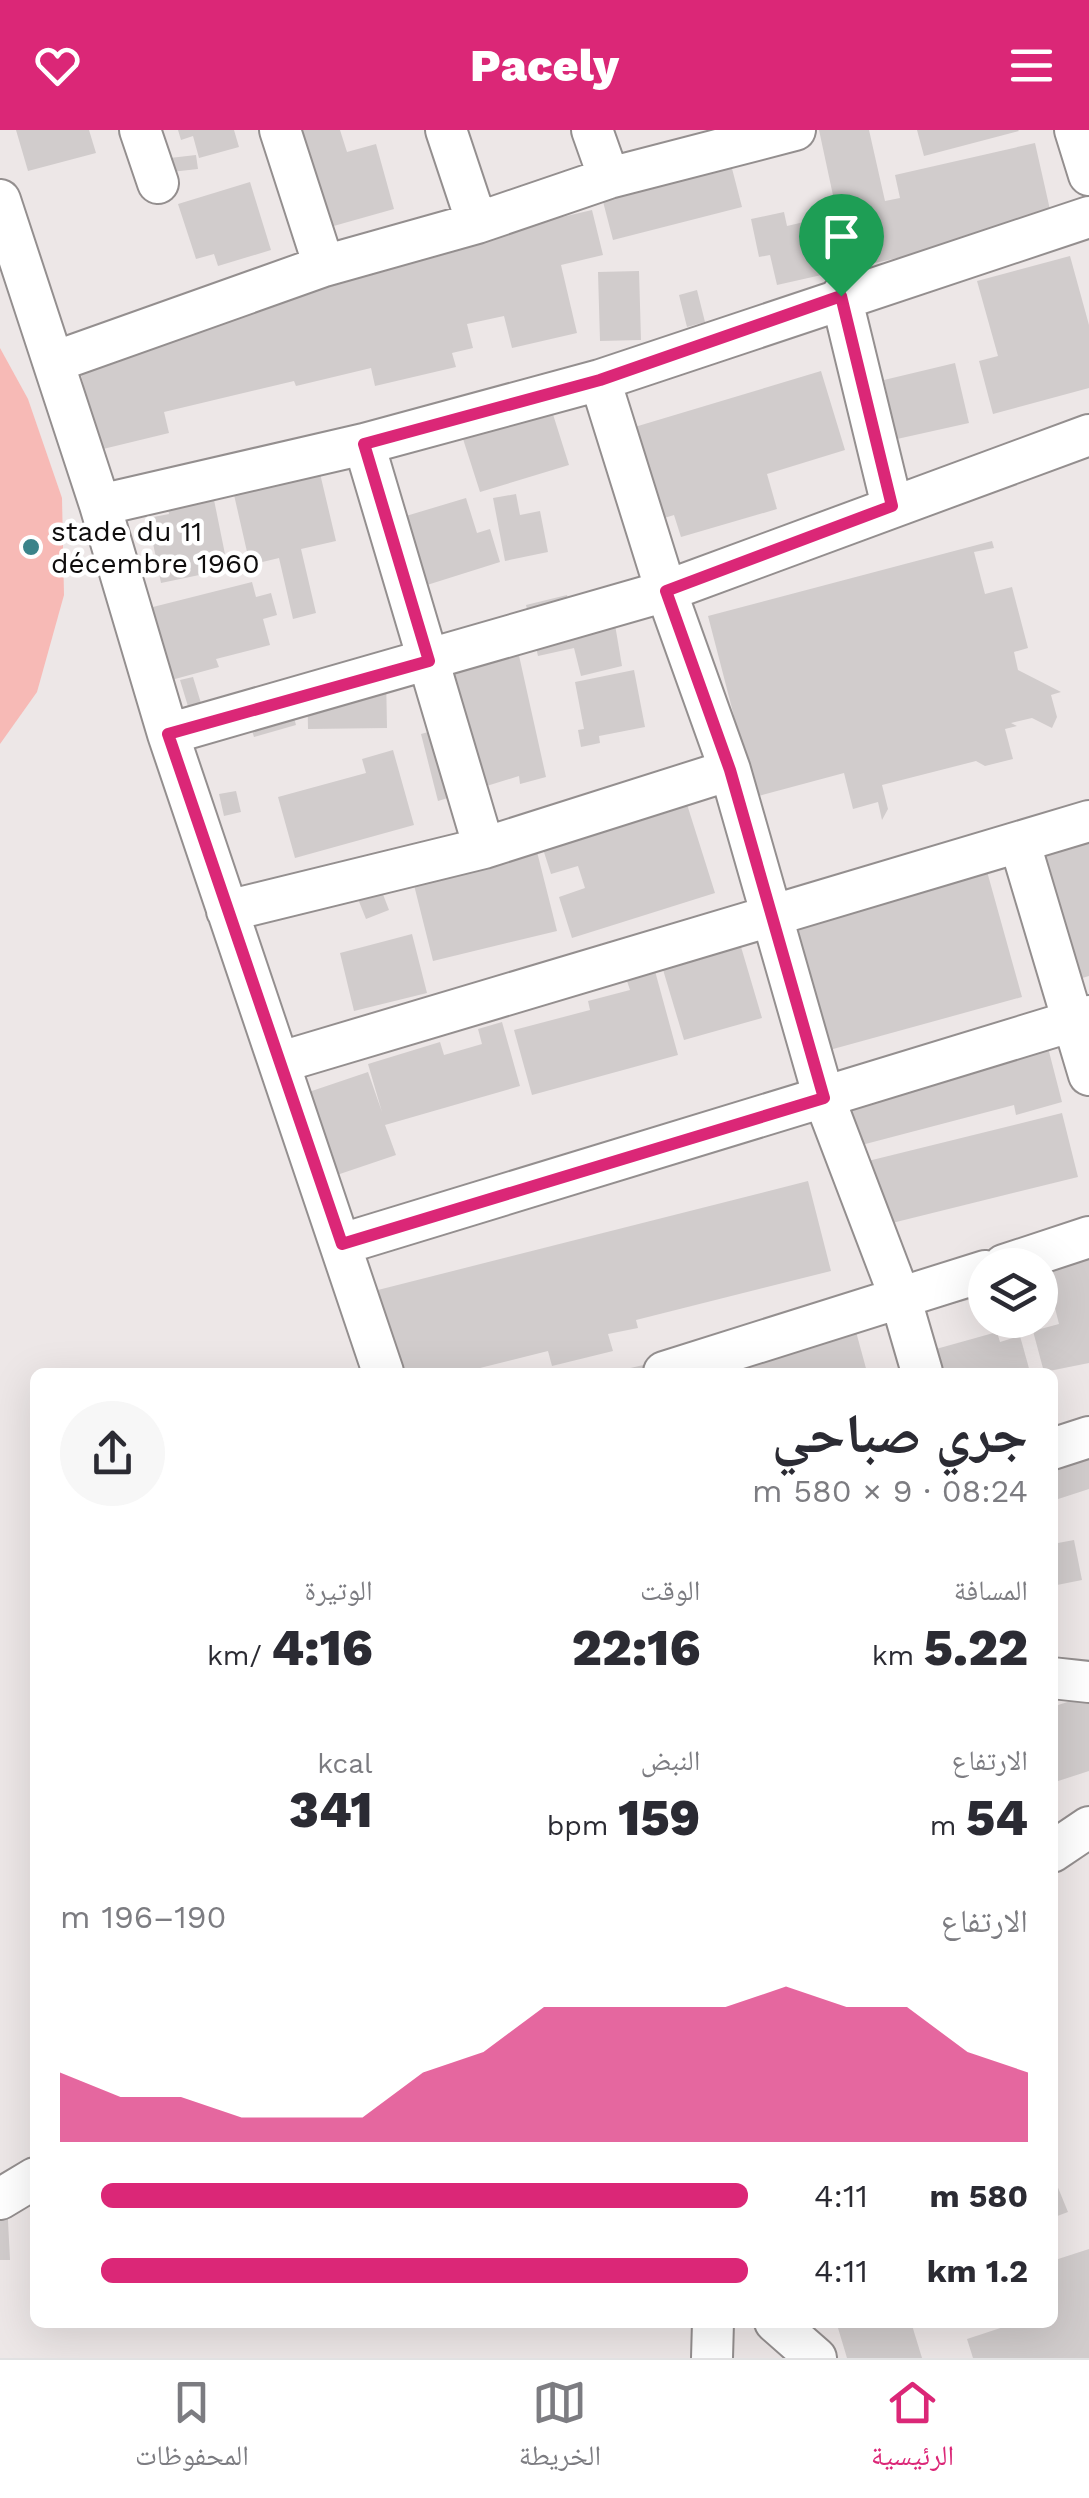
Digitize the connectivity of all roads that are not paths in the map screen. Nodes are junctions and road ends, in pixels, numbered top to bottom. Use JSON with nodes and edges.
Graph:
{"nodes":[{"id":1,"x":140,"y":130,"type":"edge"},
{"id":2,"x":280,"y":130,"type":"edge"},
{"id":3,"x":446,"y":130,"type":"edge"},
{"id":4,"x":592,"y":130,"type":"edge"},
{"id":5,"x":796,"y":130,"type":"edge"},
{"id":6,"x":1075,"y":130,"type":"edge"},
{"id":7,"x":1089,"y":175,"type":"edge"},
{"id":8,"x":610,"y":178,"type":"junction"},
{"id":9,"x":158,"y":184,"type":"dead end"},
{"id":10,"x":0,"y":200,"type":"edge"},
{"id":11,"x":1089,"y":217,"type":"edge"},
{"id":12,"x":477,"y":223,"type":"junction"},
{"id":13,"x":324,"y":266,"type":"junction"},
{"id":14,"x":841,"y":296,"type":"junction"},
{"id":15,"x":54,"y":362,"type":"junction"},
{"id":16,"x":600,"y":380,"type":"junction"},
{"id":17,"x":1089,"y":435,"type":"edge"},
{"id":18,"x":364,"y":444,"type":"junction"},
{"id":19,"x":100,"y":505,"type":"junction"},
{"id":20,"x":892,"y":506,"type":"junction"},
{"id":21,"x":666,"y":591,"type":"junction"},
{"id":22,"x":429,"y":661,"type":"junction"},
{"id":23,"x":168,"y":734,"type":"junction"},
{"id":24,"x":730,"y":770,"type":"junction"},
{"id":25,"x":1089,"y":822,"type":"edge"},
{"id":26,"x":1020,"y":844,"type":"junction"},
{"id":27,"x":484,"y":848,"type":"junction"},
{"id":28,"x":227,"y":911,"type":"junction"},
{"id":29,"x":774,"y":917,"type":"junction"},
{"id":30,"x":1080,"y":1018,"type":"edge"},
{"id":31,"x":282,"y":1062,"type":"junction"},
{"id":32,"x":1089,"y":1074,"type":"edge"},
{"id":33,"x":824,"y":1098,"type":"junction"},
{"id":34,"x":1089,"y":1237,"type":"edge"},
{"id":35,"x":342,"y":1244,"type":"junction"},
{"id":36,"x":1056,"y":1248,"type":"edge"},
{"id":37,"x":968,"y":1278,"type":"edge"},
{"id":38,"x":901,"y":1300,"type":"junction"},
{"id":39,"x":382,"y":1368,"type":"edge"},
{"id":40,"x":677,"y":1368,"type":"edge"},
{"id":41,"x":921,"y":1368,"type":"edge"},
{"id":42,"x":1089,"y":1436,"type":"edge"},
{"id":43,"x":1058,"y":1447,"type":"edge"},
{"id":44,"x":1058,"y":1679,"type":"edge"},
{"id":45,"x":1089,"y":1682,"type":"edge"},
{"id":46,"x":1089,"y":1828,"type":"edge"},
{"id":47,"x":1058,"y":1848,"type":"edge"},
{"id":48,"x":30,"y":2181,"type":"edge"},
{"id":49,"x":0,"y":2199,"type":"edge"},
{"id":50,"x":713,"y":2328,"type":"edge"},
{"id":51,"x":782,"y":2328,"type":"edge"},
{"id":52,"x":712,"y":2358,"type":"edge"},
{"id":53,"x":816,"y":2358,"type":"edge"}],
"edges":[{"from":1,"to":9,"type":"street"},
{"from":2,"to":13,"type":"street"},
{"from":3,"to":12,"type":"street"},
{"from":4,"to":8,"type":"street"},
{"from":5,"to":8,"type":"street"},
{"from":6,"to":7,"type":"street"},
{"from":8,"to":12,"type":"street"},
{"from":10,"to":15,"type":"street"},
{"from":11,"to":14,"type":"street"},
{"from":12,"to":13,"type":"street"},
{"from":13,"to":15,"type":"street"},
{"from":14,"to":16,"type":"street"},
{"from":14,"to":20,"type":"street"},
{"from":15,"to":19,"type":"street"},
{"from":16,"to":18,"type":"street"},
{"from":16,"to":21,"type":"street"},
{"from":17,"to":20,"type":"street"},
{"from":18,"to":19,"type":"street"},
{"from":18,"to":22,"type":"street"},
{"from":19,"to":23,"type":"street"},
{"from":20,"to":21,"type":"street"},
{"from":21,"to":22,"type":"street"},
{"from":21,"to":24,"type":"street"},
{"from":22,"to":23,"type":"street"},
{"from":22,"to":27,"type":"street"},
{"from":23,"to":28,"type":"street"},
{"from":24,"to":27,"type":"street"},
{"from":24,"to":29,"type":"street"},
{"from":25,"to":26,"type":"street"},
{"from":26,"to":29,"type":"street"},
{"from":26,"to":30,"type":"street"},
{"from":27,"to":28,"type":"street"},
{"from":28,"to":31,"type":"street"},
{"from":29,"to":31,"type":"street"},
{"from":29,"to":33,"type":"street"},
{"from":30,"to":32,"type":"street"},
{"from":30,"to":33,"type":"street"},
{"from":31,"to":35,"type":"street"},
{"from":33,"to":35,"type":"street"},
{"from":33,"to":38,"type":"street"},
{"from":34,"to":36,"type":"street"},
{"from":35,"to":39,"type":"street"},
{"from":37,"to":38,"type":"street"},
{"from":38,"to":40,"type":"street"},
{"from":38,"to":41,"type":"street"},
{"from":42,"to":43,"type":"street"},
{"from":44,"to":45,"type":"street"},
{"from":46,"to":47,"type":"street"},
{"from":48,"to":49,"type":"street"},
{"from":50,"to":52,"type":"street"},
{"from":51,"to":53,"type":"street"}]}
